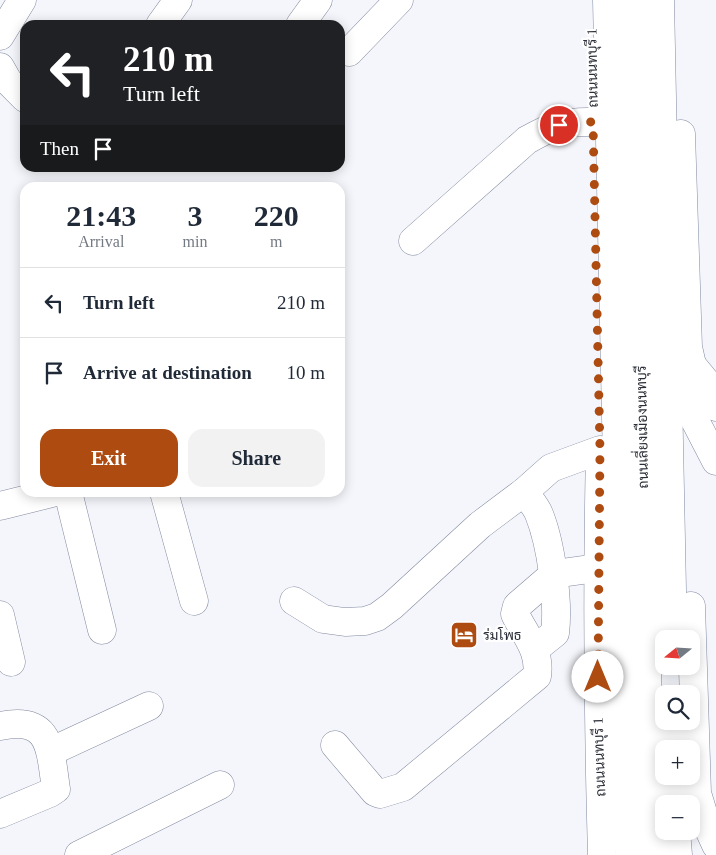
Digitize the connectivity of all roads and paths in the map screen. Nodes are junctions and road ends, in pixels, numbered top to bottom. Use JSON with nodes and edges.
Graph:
{"nodes":[{"id":1,"x":22,"y":0,"type":"edge"},
{"id":2,"x":178,"y":0,"type":"edge"},
{"id":3,"x":318,"y":0,"type":"edge"},
{"id":4,"x":399,"y":0,"type":"edge"},
{"id":5,"x":590,"y":0,"type":"edge"},
{"id":6,"x":607,"y":0,"type":"edge"},
{"id":7,"x":632,"y":0,"type":"edge"},
{"id":8,"x":660,"y":0,"type":"edge"},
{"id":9,"x":675,"y":0,"type":"edge"},
{"id":10,"x":164,"y":20,"type":"edge"},
{"id":11,"x":304,"y":20,"type":"edge"},
{"id":12,"x":0,"y":36,"type":"edge"},
{"id":13,"x":349,"y":52,"type":"dead end"},
{"id":14,"x":0,"y":66,"type":"edge"},
{"id":15,"x":20,"y":93,"type":"edge"},
{"id":16,"x":593,"y":122,"type":"junction"},
{"id":17,"x":413,"y":241,"type":"dead end"},
{"id":18,"x":692,"y":365,"type":"junction"},
{"id":19,"x":687,"y":405,"type":"junction"},
{"id":20,"x":716,"y":407,"type":"edge"},
{"id":21,"x":600,"y":450,"type":"junction"},
{"id":22,"x":716,"y":461,"type":"edge"},
{"id":23,"x":524,"y":492,"type":"junction"},
{"id":24,"x":36,"y":497,"type":"edge"},
{"id":25,"x":69,"y":497,"type":"edge"},
{"id":26,"x":165,"y":497,"type":"edge"},
{"id":27,"x":0,"y":506,"type":"edge"},
{"id":28,"x":597,"y":568,"type":"junction"},
{"id":29,"x":554,"y":574,"type":"junction"},
{"id":30,"x":194,"y":601,"type":"dead end"},
{"id":31,"x":294,"y":601,"type":"dead end"},
{"id":32,"x":0,"y":615,"type":"edge"},
{"id":33,"x":102,"y":630,"type":"dead end"},
{"id":34,"x":674,"y":630,"type":"edge"},
{"id":35,"x":535,"y":650,"type":"junction"},
{"id":36,"x":11,"y":662,"type":"dead end"},
{"id":37,"x":622,"y":694,"type":"junction"},
{"id":38,"x":149,"y":706,"type":"dead end"},
{"id":39,"x":0,"y":726,"type":"edge"},
{"id":40,"x":335,"y":745,"type":"dead end"},
{"id":41,"x":52,"y":751,"type":"junction"},
{"id":42,"x":220,"y":785,"type":"dead end"},
{"id":43,"x":0,"y":814,"type":"edge"},
{"id":44,"x":677,"y":840,"type":"edge"},
{"id":45,"x":716,"y":845,"type":"edge"},
{"id":46,"x":79,"y":855,"type":"edge"},
{"id":47,"x":602,"y":855,"type":"edge"},
{"id":48,"x":617,"y":855,"type":"edge"},
{"id":49,"x":630,"y":855,"type":"edge"},
{"id":50,"x":651,"y":855,"type":"edge"},
{"id":51,"x":678,"y":855,"type":"edge"}],
"edges":[{"from":1,"to":12,"type":"main road"},
{"from":2,"to":10,"type":"main road"},
{"from":3,"to":11,"type":"main road"},
{"from":4,"to":13,"type":"main road"},
{"from":5,"to":16,"type":"main road","name":"ถนนนนทบุรี 1"},
{"from":6,"to":37,"type":"main road"},
{"from":7,"to":50,"type":"main road","name":"ถนนเลี่ยงเมืองนนทบุรี"},
{"from":8,"to":34,"type":"main road","name":"ถนนเลี่ยงเมืองนนทบุรี"},
{"from":9,"to":18,"type":"main road"},
{"from":14,"to":15,"type":"main road"},
{"from":16,"to":17,"type":"main road"},
{"from":16,"to":21,"type":"main road","name":"ถนนนนทบุรี 1"},
{"from":18,"to":19,"type":"main road"},
{"from":18,"to":20,"type":"main road"},
{"from":19,"to":22,"type":"main road"},
{"from":19,"to":45,"type":"main road"},
{"from":21,"to":23,"type":"main road"},
{"from":21,"to":28,"type":"main road","name":"ถนนนนทบุรี 1"},
{"from":23,"to":29,"type":"main road"},
{"from":23,"to":31,"type":"main road"},
{"from":24,"to":27,"type":"main road"},
{"from":25,"to":33,"type":"main road"},
{"from":26,"to":30,"type":"main road"},
{"from":28,"to":29,"type":"main road"},
{"from":28,"to":47,"type":"main road","name":"ถนนนนทบุรี 1"},
{"from":29,"to":35,"type":"main road"},
{"from":29,"to":35,"type":"main road"},
{"from":32,"to":36,"type":"main road"},
{"from":35,"to":40,"type":"main road"},
{"from":37,"to":48,"type":"main road"},
{"from":37,"to":49,"type":"main road"},
{"from":38,"to":41,"type":"main road"},
{"from":39,"to":41,"type":"main road"},
{"from":41,"to":43,"type":"main road"},
{"from":42,"to":46,"type":"main road"},
{"from":44,"to":51,"type":"main road"}]}
